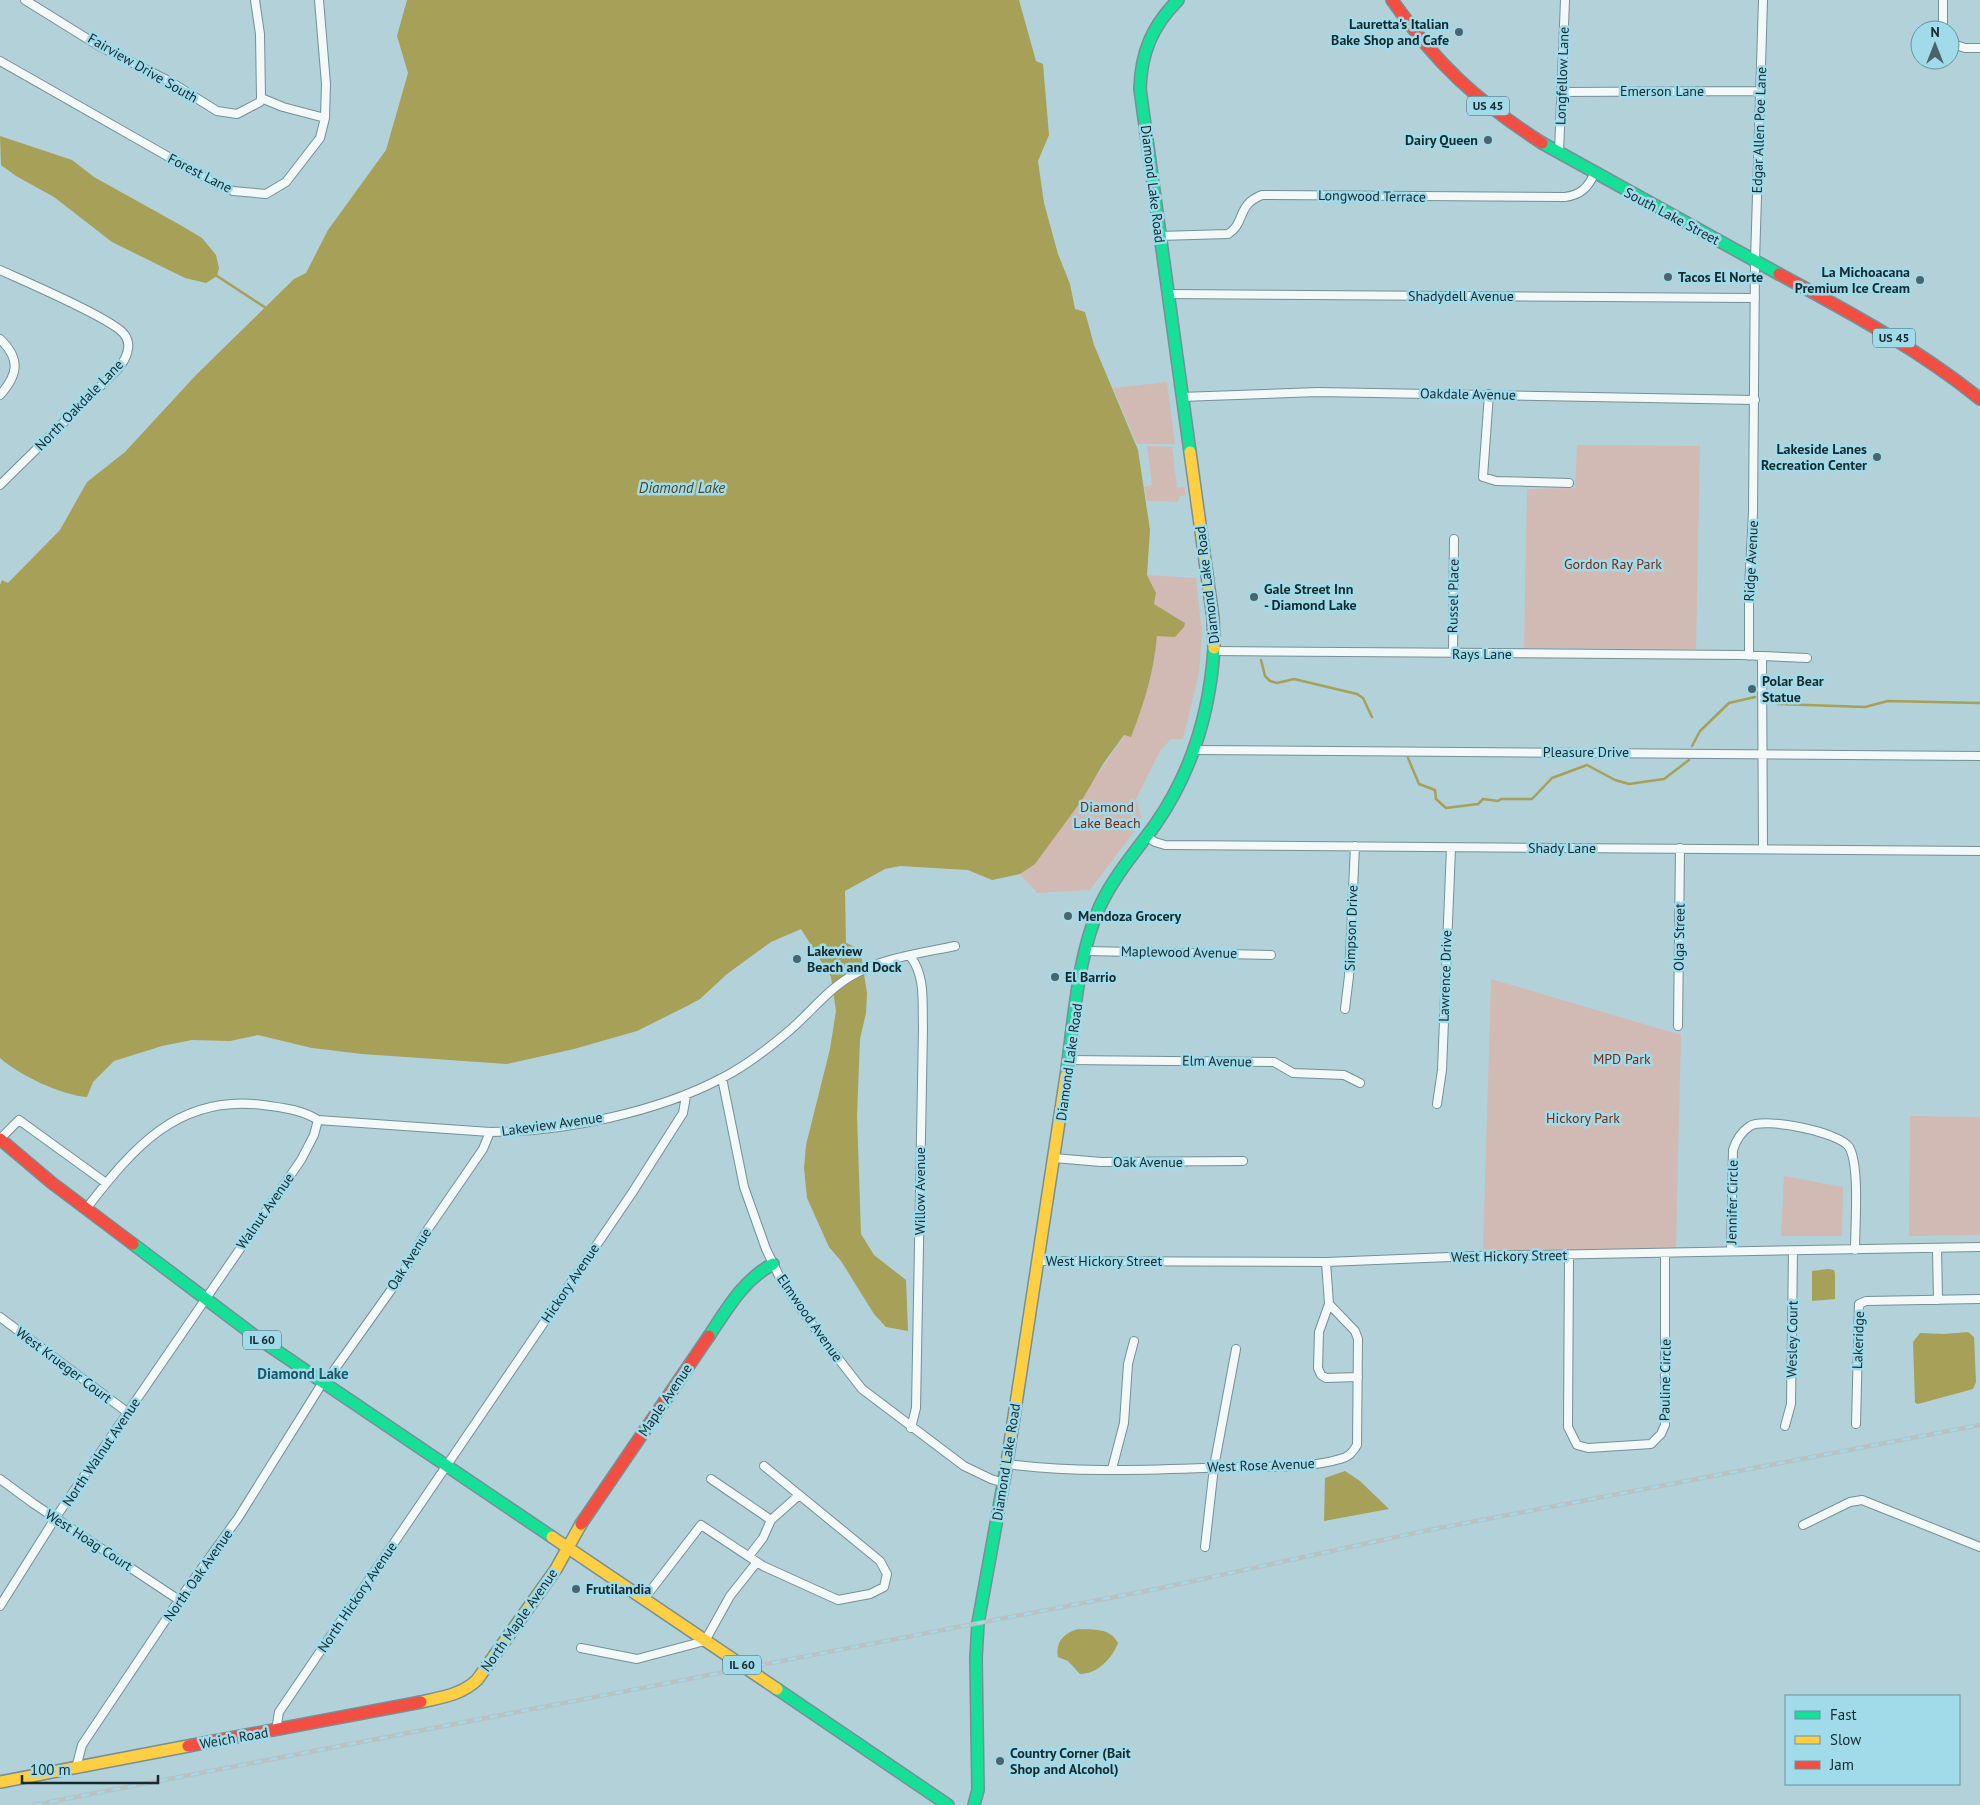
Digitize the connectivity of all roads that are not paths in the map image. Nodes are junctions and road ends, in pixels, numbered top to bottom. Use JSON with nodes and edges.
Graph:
{"nodes":[{"id":1,"x":25,"y":0,"type":"edge"},
{"id":2,"x":255,"y":0,"type":"edge"},
{"id":3,"x":319,"y":0,"type":"edge"},
{"id":4,"x":1178,"y":0,"type":"edge"},
{"id":5,"x":1392,"y":0,"type":"edge"},
{"id":6,"x":1565,"y":0,"type":"edge"},
{"id":7,"x":1763,"y":0,"type":"edge"},
{"id":8,"x":1943,"y":0,"type":"edge"},
{"id":9,"x":1943,"y":20,"type":"edge"},
{"id":10,"x":1960,"y":46,"type":"edge"},
{"id":11,"x":1980,"y":48,"type":"edge"},
{"id":12,"x":0,"y":61,"type":"edge"},
{"id":13,"x":1761,"y":90,"type":"junction"},
{"id":14,"x":1562,"y":92,"type":"junction"},
{"id":15,"x":262,"y":98,"type":"junction"},
{"id":16,"x":325,"y":118,"type":"junction"},
{"id":17,"x":1559,"y":153,"type":"junction"},
{"id":18,"x":1594,"y":174,"type":"junction"},
{"id":19,"x":1159,"y":236,"type":"junction"},
{"id":20,"x":1755,"y":261,"type":"junction"},
{"id":21,"x":0,"y":270,"type":"edge"},
{"id":22,"x":1167,"y":294,"type":"junction"},
{"id":23,"x":1755,"y":298,"type":"junction"},
{"id":24,"x":0,"y":339,"type":"edge"},
{"id":25,"x":1489,"y":394,"type":"junction"},
{"id":26,"x":0,"y":395,"type":"edge"},
{"id":27,"x":1181,"y":397,"type":"junction"},
{"id":28,"x":1980,"y":399,"type":"edge"},
{"id":29,"x":1755,"y":400,"type":"junction"},
{"id":30,"x":1569,"y":483,"type":"dead end"},
{"id":31,"x":0,"y":485,"type":"edge"},
{"id":32,"x":1454,"y":539,"type":"dead end"},
{"id":33,"x":1214,"y":651,"type":"junction"},
{"id":34,"x":1453,"y":654,"type":"junction"},
{"id":35,"x":1749,"y":656,"type":"junction"},
{"id":36,"x":1762,"y":658,"type":"junction"},
{"id":37,"x":1807,"y":658,"type":"dead end"},
{"id":38,"x":1193,"y":750,"type":"junction"},
{"id":39,"x":1764,"y":753,"type":"junction"},
{"id":40,"x":1980,"y":756,"type":"edge"},
{"id":41,"x":1146,"y":836,"type":"junction"},
{"id":42,"x":1355,"y":846,"type":"junction"},
{"id":43,"x":1451,"y":848,"type":"junction"},
{"id":44,"x":1680,"y":848,"type":"junction"},
{"id":45,"x":1763,"y":849,"type":"junction"},
{"id":46,"x":1980,"y":851,"type":"edge"},
{"id":47,"x":955,"y":946,"type":"dead end"},
{"id":48,"x":1087,"y":951,"type":"junction"},
{"id":49,"x":1271,"y":955,"type":"dead end"},
{"id":50,"x":910,"y":956,"type":"junction"},
{"id":51,"x":1345,"y":1009,"type":"dead end"},
{"id":52,"x":1678,"y":1026,"type":"dead end"},
{"id":53,"x":1068,"y":1060,"type":"junction"},
{"id":54,"x":722,"y":1078,"type":"junction"},
{"id":55,"x":1360,"y":1083,"type":"dead end"},
{"id":56,"x":686,"y":1096,"type":"junction"},
{"id":57,"x":1437,"y":1104,"type":"dead end"},
{"id":58,"x":318,"y":1120,"type":"junction"},
{"id":59,"x":490,"y":1132,"type":"junction"},
{"id":60,"x":0,"y":1139,"type":"edge"},
{"id":61,"x":1054,"y":1158,"type":"junction"},
{"id":62,"x":1242,"y":1161,"type":"dead end"},
{"id":63,"x":106,"y":1183,"type":"junction"},
{"id":64,"x":86,"y":1209,"type":"junction"},
{"id":65,"x":1980,"y":1247,"type":"edge"},
{"id":66,"x":1937,"y":1249,"type":"junction"},
{"id":67,"x":1855,"y":1250,"type":"junction"},
{"id":68,"x":1731,"y":1251,"type":"junction"},
{"id":69,"x":1793,"y":1251,"type":"junction"},
{"id":70,"x":1665,"y":1253,"type":"junction"},
{"id":71,"x":1569,"y":1255,"type":"junction"},
{"id":72,"x":1039,"y":1261,"type":"junction"},
{"id":73,"x":1326,"y":1262,"type":"junction"},
{"id":74,"x":773,"y":1264,"type":"junction"},
{"id":75,"x":204,"y":1299,"type":"junction"},
{"id":76,"x":1980,"y":1299,"type":"edge"},
{"id":77,"x":1938,"y":1300,"type":"junction"},
{"id":78,"x":1329,"y":1304,"type":"junction"},
{"id":79,"x":0,"y":1317,"type":"edge"},
{"id":80,"x":1134,"y":1341,"type":"dead end"},
{"id":81,"x":1236,"y":1349,"type":"dead end"},
{"id":82,"x":1358,"y":1377,"type":"junction"},
{"id":83,"x":322,"y":1382,"type":"junction"},
{"id":84,"x":127,"y":1412,"type":"junction"},
{"id":85,"x":1856,"y":1424,"type":"dead end"},
{"id":86,"x":1785,"y":1426,"type":"dead end"},
{"id":87,"x":911,"y":1428,"type":"junction"},
{"id":88,"x":1007,"y":1464,"type":"junction"},
{"id":89,"x":446,"y":1466,"type":"junction"},
{"id":90,"x":764,"y":1466,"type":"dead end"},
{"id":91,"x":1214,"y":1468,"type":"junction"},
{"id":92,"x":1112,"y":1470,"type":"junction"},
{"id":93,"x":0,"y":1479,"type":"edge"},
{"id":94,"x":711,"y":1479,"type":"dead end"},
{"id":95,"x":1004,"y":1482,"type":"junction"},
{"id":96,"x":798,"y":1496,"type":"junction"},
{"id":97,"x":56,"y":1517,"type":"junction"},
{"id":98,"x":771,"y":1520,"type":"junction"},
{"id":99,"x":1803,"y":1526,"type":"dead end"},
{"id":100,"x":567,"y":1547,"type":"junction"},
{"id":101,"x":1205,"y":1547,"type":"dead end"},
{"id":102,"x":1980,"y":1547,"type":"edge"},
{"id":103,"x":749,"y":1556,"type":"junction"},
{"id":104,"x":757,"y":1562,"type":"junction"},
{"id":105,"x":179,"y":1600,"type":"junction"},
{"id":106,"x":644,"y":1600,"type":"junction"},
{"id":107,"x":0,"y":1606,"type":"edge"},
{"id":108,"x":705,"y":1641,"type":"junction"},
{"id":109,"x":581,"y":1648,"type":"dead end"},
{"id":110,"x":466,"y":1690,"type":"joint"},
{"id":111,"x":276,"y":1730,"type":"junction"},
{"id":112,"x":76,"y":1768,"type":"junction"},
{"id":113,"x":0,"y":1782,"type":"edge"},
{"id":114,"x":948,"y":1805,"type":"edge"},
{"id":115,"x":974,"y":1805,"type":"edge"}],
"edges":[{"from":1,"to":15,"type":"street","name":"Fairview Drive South"},
{"from":2,"to":15,"type":"street"},
{"from":3,"to":16,"type":"street","name":"Forest Lane"},
{"from":4,"to":19,"type":"street","name":"Diamond Lake Road"},
{"from":5,"to":17,"type":"street","name":"South Lake Street","number":"US 45"},
{"from":6,"to":14,"type":"street","name":"Longfellow Lane"},
{"from":7,"to":13,"type":"street","name":"Edgar Allen Poe Lane"},
{"from":8,"to":9,"type":"street"},
{"from":10,"to":11,"type":"street"},
{"from":12,"to":16,"type":"street","name":"Forest Lane"},
{"from":13,"to":14,"type":"street","name":"Emerson Lane"},
{"from":13,"to":20,"type":"street","name":"Edgar Allen Poe Lane"},
{"from":14,"to":17,"type":"street","name":"Longfellow Lane"},
{"from":15,"to":16,"type":"street"},
{"from":17,"to":18,"type":"street","name":"South Lake Street","number":"US 45"},
{"from":18,"to":19,"type":"street","name":"Longwood Terrace"},
{"from":18,"to":20,"type":"street","name":"South Lake Street","number":"US 45"},
{"from":19,"to":22,"type":"street","name":"Diamond Lake Road"},
{"from":20,"to":23,"type":"street","name":"Ridge Avenue"},
{"from":20,"to":28,"type":"street","name":"South Lake Street","number":"US 45"},
{"from":21,"to":31,"type":"street","name":"North Oakdale Lane"},
{"from":22,"to":23,"type":"street","name":"Shadydell Avenue"},
{"from":22,"to":27,"type":"street","name":"Diamond Lake Road"},
{"from":23,"to":29,"type":"street","name":"Ridge Avenue"},
{"from":24,"to":26,"type":"street"},
{"from":25,"to":27,"type":"street","name":"Oakdale Avenue"},
{"from":25,"to":29,"type":"street","name":"Oakdale Avenue"},
{"from":25,"to":30,"type":"street"},
{"from":27,"to":33,"type":"street","name":"Diamond Lake Road"},
{"from":29,"to":35,"type":"street","name":"Ridge Avenue"},
{"from":32,"to":34,"type":"street","name":"Russel Place"},
{"from":33,"to":34,"type":"street","name":"Rays Lane"},
{"from":33,"to":38,"type":"street","name":"Diamond Lake Road"},
{"from":34,"to":35,"type":"street","name":"Rays Lane"},
{"from":35,"to":36,"type":"street"},
{"from":36,"to":37,"type":"street"},
{"from":36,"to":39,"type":"street"},
{"from":38,"to":39,"type":"street","name":"Pleasure Drive"},
{"from":38,"to":41,"type":"street","name":"Diamond Lake Road"},
{"from":39,"to":40,"type":"street","name":"Pleasure Drive"},
{"from":39,"to":45,"type":"street"},
{"from":41,"to":42,"type":"street","name":"Shady Lane"},
{"from":41,"to":48,"type":"street","name":"Diamond Lake Road"},
{"from":42,"to":43,"type":"street","name":"Shady Lane"},
{"from":42,"to":51,"type":"street","name":"Simpson Drive"},
{"from":43,"to":44,"type":"street","name":"Shady Lane"},
{"from":43,"to":57,"type":"street","name":"Lawrence Drive"},
{"from":44,"to":45,"type":"street","name":"Shady Lane"},
{"from":44,"to":52,"type":"street","name":"Olga Street"},
{"from":45,"to":46,"type":"street","name":"Shady Lane"},
{"from":47,"to":50,"type":"street","name":"Lakeview Avenue"},
{"from":48,"to":49,"type":"street","name":"Maplewood Avenue"},
{"from":48,"to":53,"type":"street","name":"Diamond Lake Road"},
{"from":50,"to":54,"type":"street","name":"Lakeview Avenue"},
{"from":50,"to":87,"type":"street","name":"Willow Avenue"},
{"from":53,"to":55,"type":"street","name":"Elm Avenue"},
{"from":53,"to":61,"type":"street","name":"Diamond Lake Road"},
{"from":54,"to":56,"type":"street","name":"Lakeview Avenue"},
{"from":54,"to":74,"type":"street","name":"Elmwood Avenue"},
{"from":56,"to":59,"type":"street","name":"Lakeview Avenue"},
{"from":56,"to":89,"type":"street","name":"Hickory Avenue"},
{"from":58,"to":59,"type":"street","name":"Lakeview Avenue"},
{"from":58,"to":63,"type":"street","name":"Lakeview Avenue"},
{"from":58,"to":75,"type":"street","name":"Walnut Avenue"},
{"from":59,"to":83,"type":"street","name":"Oak Avenue"},
{"from":60,"to":63,"type":"street"},
{"from":60,"to":64,"type":"street","number":"IL 60"},
{"from":61,"to":62,"type":"street","name":"Oak Avenue"},
{"from":61,"to":72,"type":"street","name":"Diamond Lake Road"},
{"from":63,"to":64,"type":"street","name":"Lakeview Avenue"},
{"from":64,"to":75,"type":"street","number":"IL 60"},
{"from":65,"to":66,"type":"street","name":"West Hickory Street"},
{"from":66,"to":67,"type":"street","name":"West Hickory Street"},
{"from":66,"to":77,"type":"street"},
{"from":67,"to":68,"type":"street","name":"Jennifer Circle"},
{"from":67,"to":69,"type":"street","name":"West Hickory Street"},
{"from":68,"to":69,"type":"street","name":"West Hickory Street"},
{"from":68,"to":70,"type":"street","name":"West Hickory Street"},
{"from":69,"to":86,"type":"street","name":"Wesley Court"},
{"from":70,"to":71,"type":"street","name":"West Hickory Street"},
{"from":70,"to":71,"type":"street","name":"Pauline Circle"},
{"from":71,"to":73,"type":"street","name":"West Hickory Street"},
{"from":72,"to":73,"type":"street","name":"West Hickory Street"},
{"from":72,"to":88,"type":"street","name":"Diamond Lake Road"},
{"from":73,"to":78,"type":"street"},
{"from":74,"to":87,"type":"street","name":"Elmwood Avenue"},
{"from":74,"to":100,"type":"street","name":"Maple Avenue"},
{"from":75,"to":83,"type":"street","number":"IL 60"},
{"from":75,"to":84,"type":"street","name":"North Walnut Avenue"},
{"from":76,"to":77,"type":"street","name":"Lakeridge"},
{"from":77,"to":85,"type":"street","name":"Lakeridge"},
{"from":78,"to":82,"type":"street","name":"West Rose Avenue"},
{"from":78,"to":82,"type":"street"},
{"from":79,"to":84,"type":"street","name":"West Krueger Court"},
{"from":80,"to":92,"type":"street"},
{"from":81,"to":91,"type":"street"},
{"from":82,"to":91,"type":"street","name":"West Rose Avenue"},
{"from":83,"to":89,"type":"street","number":"IL 60"},
{"from":83,"to":105,"type":"street","name":"North Oak Avenue"},
{"from":84,"to":97,"type":"street","name":"North Walnut Avenue"},
{"from":87,"to":95,"type":"street","name":"Elmwood Avenue"},
{"from":88,"to":92,"type":"street","name":"West Rose Avenue"},
{"from":88,"to":95,"type":"street","name":"Diamond Lake Road"},
{"from":89,"to":100,"type":"street","number":"IL 60"},
{"from":89,"to":111,"type":"street","name":"North Hickory Avenue"},
{"from":90,"to":96,"type":"street"},
{"from":91,"to":92,"type":"street","name":"West Rose Avenue"},
{"from":91,"to":101,"type":"street"},
{"from":93,"to":97,"type":"street","name":"West Hoag Court"},
{"from":94,"to":98,"type":"street"},
{"from":95,"to":115,"type":"street","name":"Diamond Lake Road"},
{"from":96,"to":98,"type":"street"},
{"from":96,"to":104,"type":"street"},
{"from":97,"to":105,"type":"street","name":"West Hoag Court"},
{"from":97,"to":107,"type":"street","name":"North Walnut Avenue"},
{"from":98,"to":103,"type":"street"},
{"from":99,"to":102,"type":"street"},
{"from":100,"to":106,"type":"street","number":"IL 60"},
{"from":100,"to":110,"type":"street","name":"North Maple Avenue"},
{"from":103,"to":104,"type":"street"},
{"from":103,"to":106,"type":"street"},
{"from":104,"to":108,"type":"street"},
{"from":105,"to":112,"type":"street","name":"North Oak Avenue"},
{"from":106,"to":108,"type":"street","number":"IL 60"},
{"from":108,"to":109,"type":"street"},
{"from":108,"to":114,"type":"street","number":"IL 60"},
{"from":110,"to":111,"type":"street","name":"Weich Road"},
{"from":111,"to":112,"type":"street","name":"Weich Road"},
{"from":112,"to":113,"type":"street","name":"Weich Road"}]}
